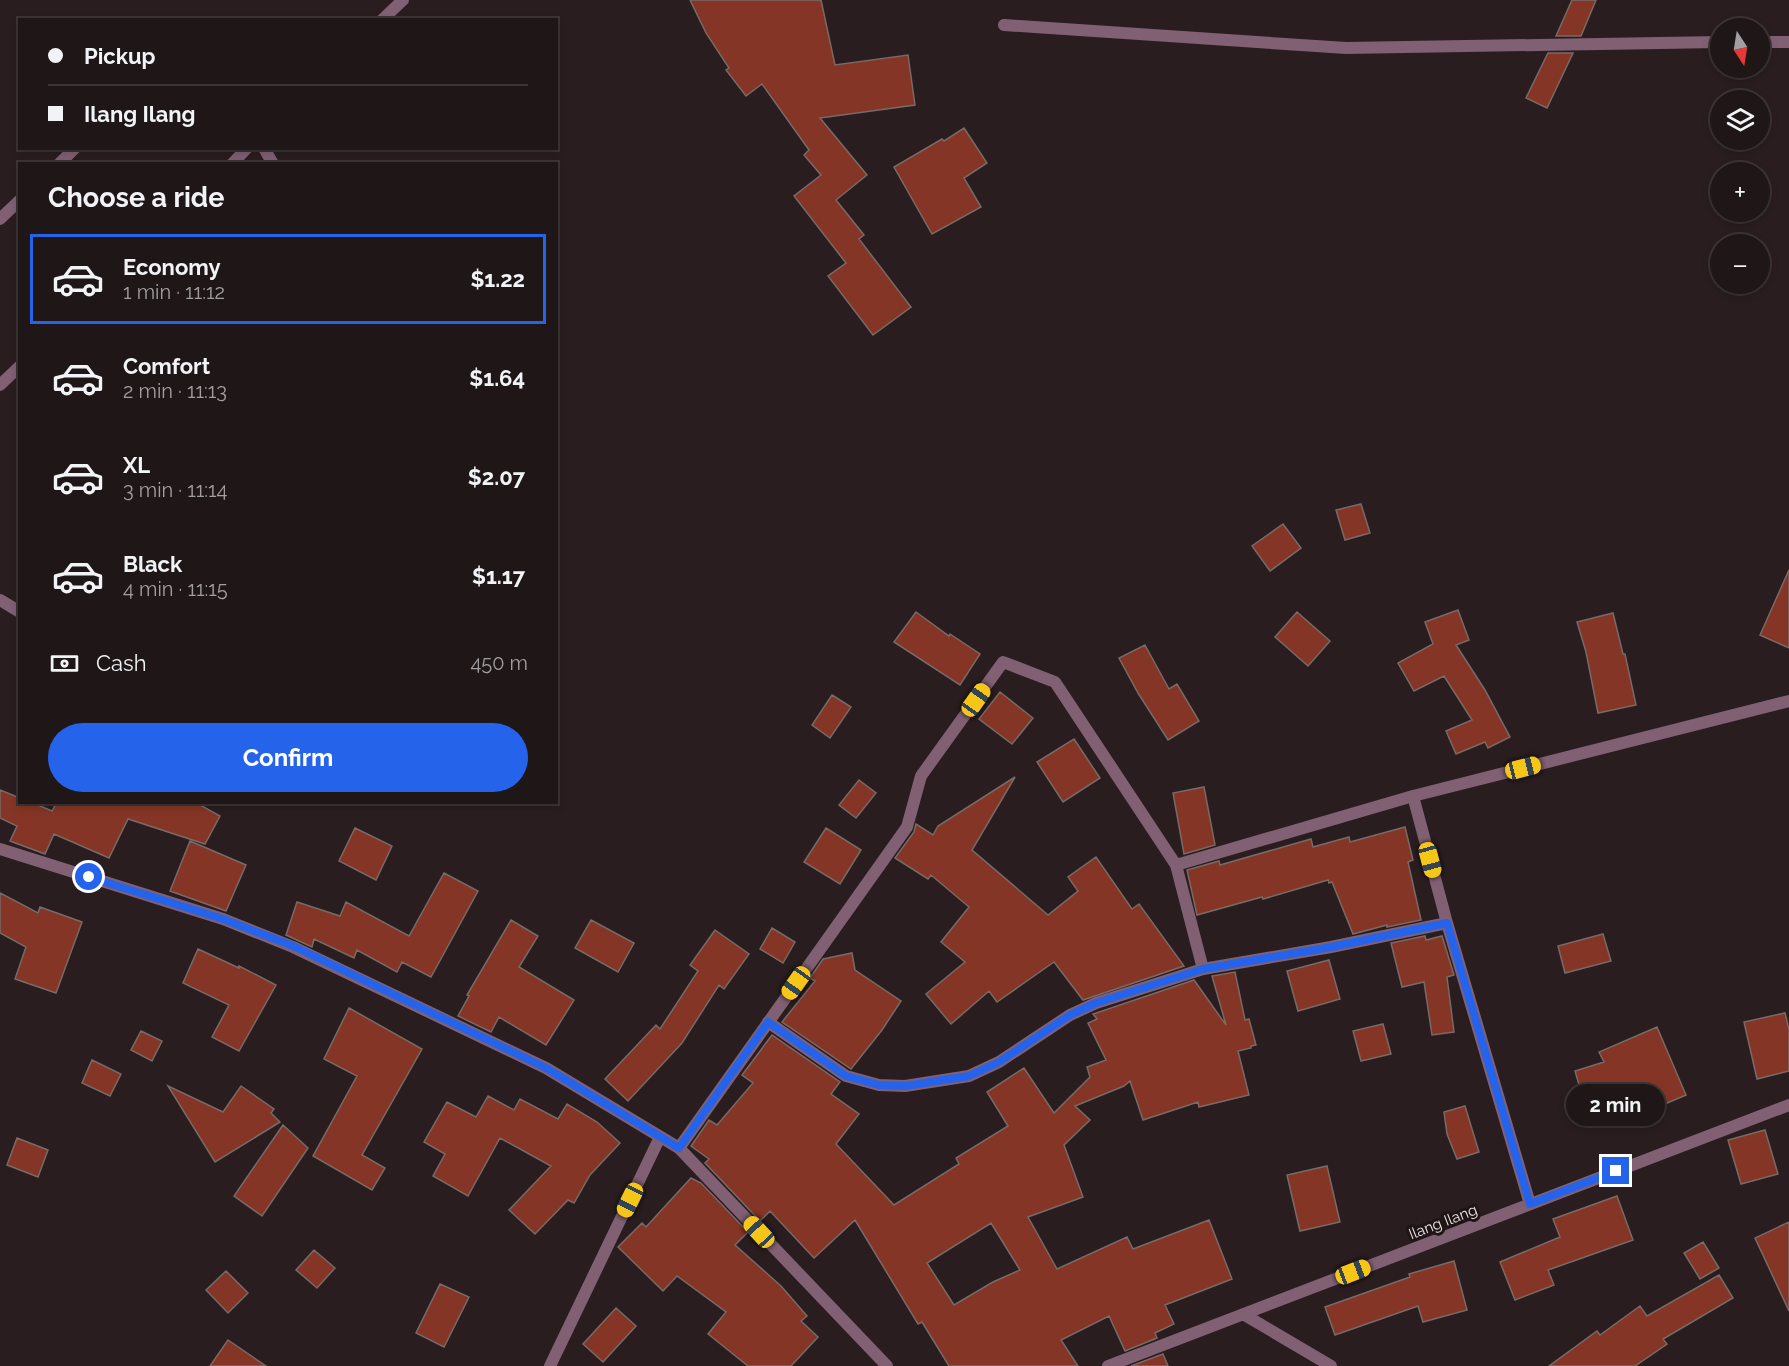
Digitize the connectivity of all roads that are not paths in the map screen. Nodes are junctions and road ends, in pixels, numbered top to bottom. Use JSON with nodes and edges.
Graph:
{"nodes":[{"id":1,"x":403,"y":0,"type":"edge"},
{"id":2,"x":384,"y":18,"type":"edge"},
{"id":3,"x":1004,"y":25,"type":"dead end"},
{"id":4,"x":1710,"y":42,"type":"edge"},
{"id":5,"x":1770,"y":42,"type":"edge"},
{"id":6,"x":1789,"y":42,"type":"edge"},
{"id":7,"x":73,"y":150,"type":"edge"},
{"id":8,"x":245,"y":150,"type":"edge"},
{"id":9,"x":61,"y":162,"type":"edge"},
{"id":10,"x":234,"y":162,"type":"edge"},
{"id":11,"x":18,"y":202,"type":"edge"},
{"id":12,"x":0,"y":219,"type":"edge"},
{"id":13,"x":18,"y":368,"type":"edge"},
{"id":14,"x":0,"y":385,"type":"edge"},
{"id":15,"x":0,"y":600,"type":"edge"},
{"id":16,"x":18,"y":611,"type":"edge"},
{"id":17,"x":1789,"y":700,"type":"edge"},
{"id":18,"x":1413,"y":796,"type":"junction"},
{"id":19,"x":0,"y":849,"type":"edge"},
{"id":20,"x":1176,"y":866,"type":"junction"},
{"id":21,"x":1447,"y":923,"type":"junction"},
{"id":22,"x":1203,"y":969,"type":"junction"},
{"id":23,"x":768,"y":1022,"type":"junction"},
{"id":24,"x":1789,"y":1105,"type":"edge"},
{"id":25,"x":660,"y":1137,"type":"junction"},
{"id":26,"x":679,"y":1148,"type":"junction"},
{"id":27,"x":1530,"y":1204,"type":"junction"},
{"id":28,"x":1243,"y":1314,"type":"junction"},
{"id":29,"x":550,"y":1366,"type":"edge"},
{"id":30,"x":887,"y":1366,"type":"edge"},
{"id":31,"x":1108,"y":1366,"type":"edge"},
{"id":32,"x":1331,"y":1366,"type":"edge"}],
"edges":[{"from":1,"to":2,"type":"street"},
{"from":3,"to":4,"type":"street"},
{"from":5,"to":6,"type":"street"},
{"from":7,"to":9,"type":"street"},
{"from":8,"to":10,"type":"street"},
{"from":11,"to":12,"type":"street"},
{"from":13,"to":14,"type":"street"},
{"from":15,"to":16,"type":"street"},
{"from":17,"to":18,"type":"street"},
{"from":18,"to":20,"type":"street"},
{"from":18,"to":21,"type":"street"},
{"from":19,"to":25,"type":"street"},
{"from":20,"to":22,"type":"street"},
{"from":20,"to":23,"type":"street"},
{"from":21,"to":22,"type":"street"},
{"from":21,"to":27,"type":"street"},
{"from":22,"to":23,"type":"street"},
{"from":23,"to":26,"type":"street"},
{"from":24,"to":27,"type":"street","name":"Ilang Ilang"},
{"from":25,"to":26,"type":"street"},
{"from":25,"to":29,"type":"street"},
{"from":26,"to":30,"type":"street"},
{"from":27,"to":28,"type":"street","name":"Ilang Ilang"},
{"from":28,"to":31,"type":"street","name":"Ilang Ilang"},
{"from":28,"to":32,"type":"street"}]}
